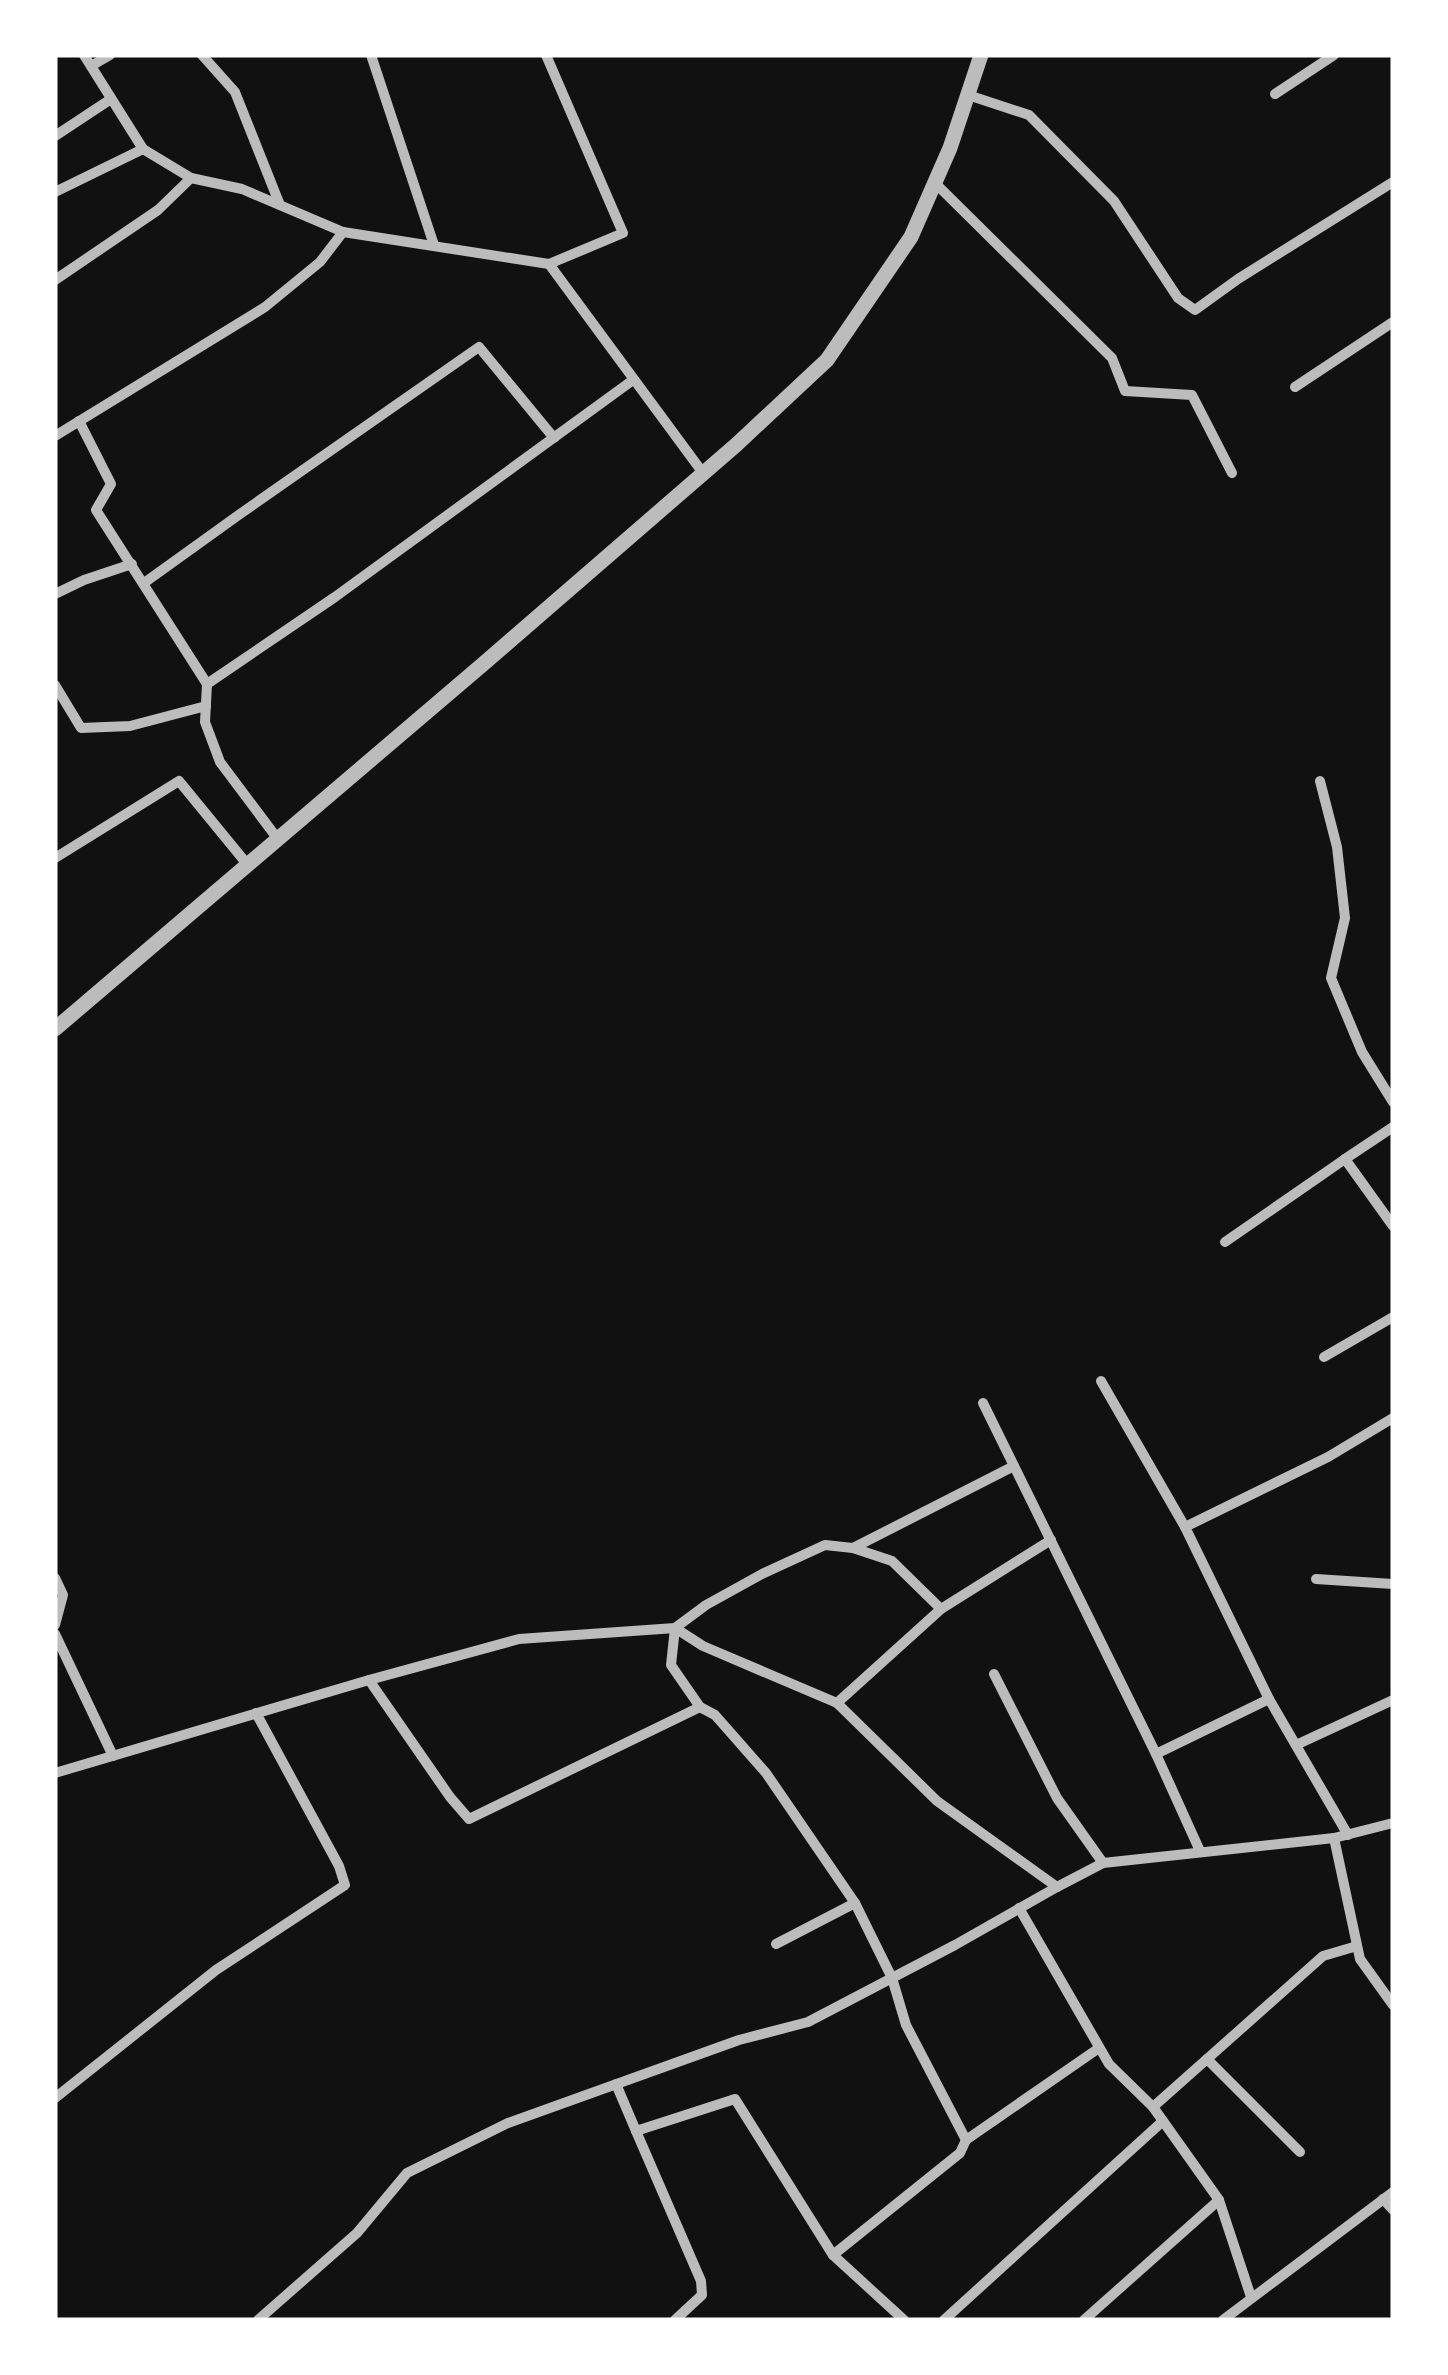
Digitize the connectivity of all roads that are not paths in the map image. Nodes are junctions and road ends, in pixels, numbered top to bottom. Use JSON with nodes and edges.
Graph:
{"nodes":[{"id":1,"x":84,"y":55,"type":"edge"},
{"id":2,"x":110,"y":55,"type":"edge"},
{"id":3,"x":202,"y":55,"type":"edge"},
{"id":4,"x":371,"y":55,"type":"edge"},
{"id":5,"x":546,"y":55,"type":"edge"},
{"id":6,"x":980,"y":55,"type":"edge"},
{"id":7,"x":1334,"y":55,"type":"edge"},
{"id":8,"x":91,"y":66,"type":"junction"},
{"id":9,"x":1274,"y":94,"type":"dead end"},
{"id":10,"x":968,"y":95,"type":"junction"},
{"id":11,"x":111,"y":98,"type":"junction"},
{"id":12,"x":55,"y":136,"type":"edge"},
{"id":13,"x":143,"y":149,"type":"junction"},
{"id":14,"x":191,"y":178,"type":"junction"},
{"id":15,"x":935,"y":182,"type":"junction"},
{"id":16,"x":1393,"y":182,"type":"edge"},
{"id":17,"x":55,"y":192,"type":"edge"},
{"id":18,"x":280,"y":205,"type":"junction"},
{"id":19,"x":343,"y":232,"type":"junction"},
{"id":20,"x":434,"y":245,"type":"junction"},
{"id":21,"x":549,"y":264,"type":"junction"},
{"id":22,"x":55,"y":280,"type":"edge"},
{"id":23,"x":1393,"y":322,"type":"edge"},
{"id":24,"x":633,"y":380,"type":"junction"},
{"id":25,"x":1295,"y":386,"type":"dead end"},
{"id":26,"x":79,"y":421,"type":"junction"},
{"id":27,"x":55,"y":436,"type":"edge"},
{"id":28,"x":554,"y":438,"type":"junction"},
{"id":29,"x":703,"y":473,"type":"junction"},
{"id":30,"x":1232,"y":473,"type":"dead end"},
{"id":31,"x":132,"y":564,"type":"junction"},
{"id":32,"x":144,"y":584,"type":"junction"},
{"id":33,"x":55,"y":594,"type":"edge"},
{"id":34,"x":208,"y":684,"type":"junction"},
{"id":35,"x":55,"y":685,"type":"edge"},
{"id":36,"x":206,"y":706,"type":"junction"},
{"id":37,"x":1320,"y":781,"type":"dead end"},
{"id":38,"x":277,"y":838,"type":"junction"},
{"id":39,"x":55,"y":858,"type":"edge"},
{"id":40,"x":246,"y":864,"type":"junction"},
{"id":41,"x":55,"y":1028,"type":"edge"},
{"id":42,"x":1393,"y":1102,"type":"edge"},
{"id":43,"x":1393,"y":1127,"type":"edge"},
{"id":44,"x":1345,"y":1159,"type":"junction"},
{"id":45,"x":1393,"y":1226,"type":"edge"},
{"id":46,"x":1225,"y":1242,"type":"dead end"},
{"id":47,"x":1393,"y":1317,"type":"edge"},
{"id":48,"x":1324,"y":1357,"type":"dead end"},
{"id":49,"x":1101,"y":1382,"type":"dead end"},
{"id":50,"x":983,"y":1403,"type":"dead end"},
{"id":51,"x":1393,"y":1418,"type":"edge"},
{"id":52,"x":1014,"y":1466,"type":"junction"},
{"id":53,"x":1185,"y":1527,"type":"junction"},
{"id":54,"x":1051,"y":1540,"type":"junction"},
{"id":55,"x":852,"y":1548,"type":"junction"},
{"id":56,"x":55,"y":1578,"type":"edge"},
{"id":57,"x":1316,"y":1579,"type":"dead end"},
{"id":58,"x":1393,"y":1584,"type":"edge"},
{"id":59,"x":941,"y":1609,"type":"junction"},
{"id":60,"x":55,"y":1626,"type":"edge"},
{"id":61,"x":675,"y":1628,"type":"junction"},
{"id":62,"x":55,"y":1634,"type":"edge"},
{"id":63,"x":994,"y":1674,"type":"dead end"},
{"id":64,"x":369,"y":1680,"type":"junction"},
{"id":65,"x":1270,"y":1700,"type":"junction"},
{"id":66,"x":1393,"y":1700,"type":"edge"},
{"id":67,"x":837,"y":1703,"type":"junction"},
{"id":68,"x":700,"y":1707,"type":"junction"},
{"id":69,"x":256,"y":1713,"type":"junction"},
{"id":70,"x":1296,"y":1745,"type":"junction"},
{"id":71,"x":1156,"y":1754,"type":"junction"},
{"id":72,"x":112,"y":1756,"type":"junction"},
{"id":73,"x":55,"y":1773,"type":"edge"},
{"id":74,"x":1393,"y":1823,"type":"edge"},
{"id":75,"x":1348,"y":1835,"type":"junction"},
{"id":76,"x":1334,"y":1838,"type":"junction"},
{"id":77,"x":1200,"y":1851,"type":"junction"},
{"id":78,"x":1102,"y":1863,"type":"junction"},
{"id":79,"x":1057,"y":1886,"type":"junction"},
{"id":80,"x":855,"y":1903,"type":"junction"},
{"id":81,"x":1019,"y":1908,"type":"junction"},
{"id":82,"x":776,"y":1944,"type":"dead end"},
{"id":83,"x":1357,"y":1946,"type":"junction"},
{"id":84,"x":892,"y":1978,"type":"junction"},
{"id":85,"x":1393,"y":2006,"type":"edge"},
{"id":86,"x":1099,"y":2048,"type":"junction"},
{"id":87,"x":1207,"y":2059,"type":"junction"},
{"id":88,"x":616,"y":2084,"type":"junction"},
{"id":89,"x":55,"y":2098,"type":"edge"},
{"id":90,"x":1153,"y":2107,"type":"junction"},
{"id":91,"x":1163,"y":2121,"type":"junction"},
{"id":92,"x":636,"y":2131,"type":"junction"},
{"id":93,"x":966,"y":2140,"type":"junction"},
{"id":94,"x":1300,"y":2152,"type":"dead end"},
{"id":95,"x":1388,"y":2196,"type":"edge"},
{"id":96,"x":1219,"y":2200,"type":"junction"},
{"id":97,"x":1393,"y":2210,"type":"edge"},
{"id":98,"x":833,"y":2255,"type":"junction"},
{"id":99,"x":1251,"y":2297,"type":"junction"},
{"id":100,"x":258,"y":2320,"type":"edge"},
{"id":101,"x":675,"y":2320,"type":"edge"},
{"id":102,"x":904,"y":2320,"type":"edge"},
{"id":103,"x":944,"y":2320,"type":"edge"},
{"id":104,"x":1084,"y":2320,"type":"edge"},
{"id":105,"x":1223,"y":2320,"type":"edge"}],
"edges":[{"from":1,"to":8,"type":"street"},
{"from":2,"to":8,"type":"street"},
{"from":3,"to":18,"type":"street"},
{"from":4,"to":20,"type":"street"},
{"from":5,"to":21,"type":"street"},
{"from":6,"to":10,"type":"street"},
{"from":7,"to":9,"type":"street"},
{"from":8,"to":11,"type":"street"},
{"from":10,"to":15,"type":"street"},
{"from":10,"to":16,"type":"street"},
{"from":11,"to":12,"type":"street"},
{"from":11,"to":13,"type":"street"},
{"from":13,"to":14,"type":"street"},
{"from":13,"to":17,"type":"street"},
{"from":14,"to":18,"type":"street"},
{"from":14,"to":22,"type":"street"},
{"from":15,"to":29,"type":"street"},
{"from":15,"to":30,"type":"street"},
{"from":18,"to":19,"type":"street"},
{"from":19,"to":20,"type":"street"},
{"from":19,"to":26,"type":"street"},
{"from":20,"to":21,"type":"street"},
{"from":21,"to":24,"type":"street"},
{"from":23,"to":25,"type":"street"},
{"from":24,"to":28,"type":"street"},
{"from":24,"to":29,"type":"street"},
{"from":26,"to":27,"type":"street"},
{"from":26,"to":31,"type":"street"},
{"from":28,"to":32,"type":"street"},
{"from":28,"to":34,"type":"street"},
{"from":29,"to":38,"type":"street"},
{"from":31,"to":32,"type":"street"},
{"from":31,"to":33,"type":"street"},
{"from":32,"to":34,"type":"street"},
{"from":34,"to":36,"type":"street"},
{"from":35,"to":36,"type":"street"},
{"from":36,"to":38,"type":"street"},
{"from":37,"to":42,"type":"street"},
{"from":38,"to":40,"type":"street"},
{"from":39,"to":40,"type":"street"},
{"from":40,"to":41,"type":"street"},
{"from":43,"to":44,"type":"street"},
{"from":44,"to":45,"type":"street"},
{"from":44,"to":46,"type":"street"},
{"from":47,"to":48,"type":"street"},
{"from":49,"to":53,"type":"street"},
{"from":50,"to":52,"type":"street"},
{"from":51,"to":53,"type":"street"},
{"from":52,"to":54,"type":"street"},
{"from":52,"to":55,"type":"street"},
{"from":53,"to":65,"type":"street"},
{"from":54,"to":59,"type":"street"},
{"from":54,"to":71,"type":"street"},
{"from":55,"to":59,"type":"street"},
{"from":55,"to":61,"type":"street"},
{"from":56,"to":60,"type":"street"},
{"from":57,"to":58,"type":"street"},
{"from":59,"to":67,"type":"street"},
{"from":61,"to":64,"type":"street"},
{"from":61,"to":67,"type":"street"},
{"from":61,"to":68,"type":"street"},
{"from":62,"to":72,"type":"street"},
{"from":63,"to":78,"type":"street"},
{"from":64,"to":68,"type":"street"},
{"from":64,"to":69,"type":"street"},
{"from":65,"to":70,"type":"street"},
{"from":65,"to":71,"type":"street"},
{"from":66,"to":70,"type":"street"},
{"from":67,"to":79,"type":"street"},
{"from":68,"to":80,"type":"street"},
{"from":69,"to":72,"type":"street"},
{"from":69,"to":89,"type":"street"},
{"from":70,"to":75,"type":"street"},
{"from":71,"to":77,"type":"street"},
{"from":72,"to":73,"type":"street"},
{"from":74,"to":75,"type":"street"},
{"from":75,"to":76,"type":"street"},
{"from":76,"to":77,"type":"street"},
{"from":76,"to":83,"type":"street"},
{"from":77,"to":78,"type":"street"},
{"from":78,"to":79,"type":"street"},
{"from":79,"to":81,"type":"street"},
{"from":80,"to":82,"type":"street"},
{"from":80,"to":84,"type":"street"},
{"from":81,"to":84,"type":"street"},
{"from":81,"to":86,"type":"street"},
{"from":83,"to":85,"type":"street"},
{"from":83,"to":87,"type":"street"},
{"from":84,"to":88,"type":"street"},
{"from":84,"to":93,"type":"street"},
{"from":86,"to":90,"type":"street"},
{"from":86,"to":93,"type":"street"},
{"from":87,"to":90,"type":"street"},
{"from":87,"to":94,"type":"street"},
{"from":88,"to":92,"type":"street"},
{"from":88,"to":100,"type":"street"},
{"from":90,"to":91,"type":"street"},
{"from":91,"to":96,"type":"street"},
{"from":91,"to":103,"type":"street"},
{"from":92,"to":98,"type":"street"},
{"from":92,"to":101,"type":"street"},
{"from":93,"to":98,"type":"street"},
{"from":95,"to":97,"type":"street"},
{"from":95,"to":99,"type":"street"},
{"from":96,"to":99,"type":"street"},
{"from":96,"to":104,"type":"street"},
{"from":98,"to":102,"type":"street"},
{"from":99,"to":105,"type":"street"}]}
